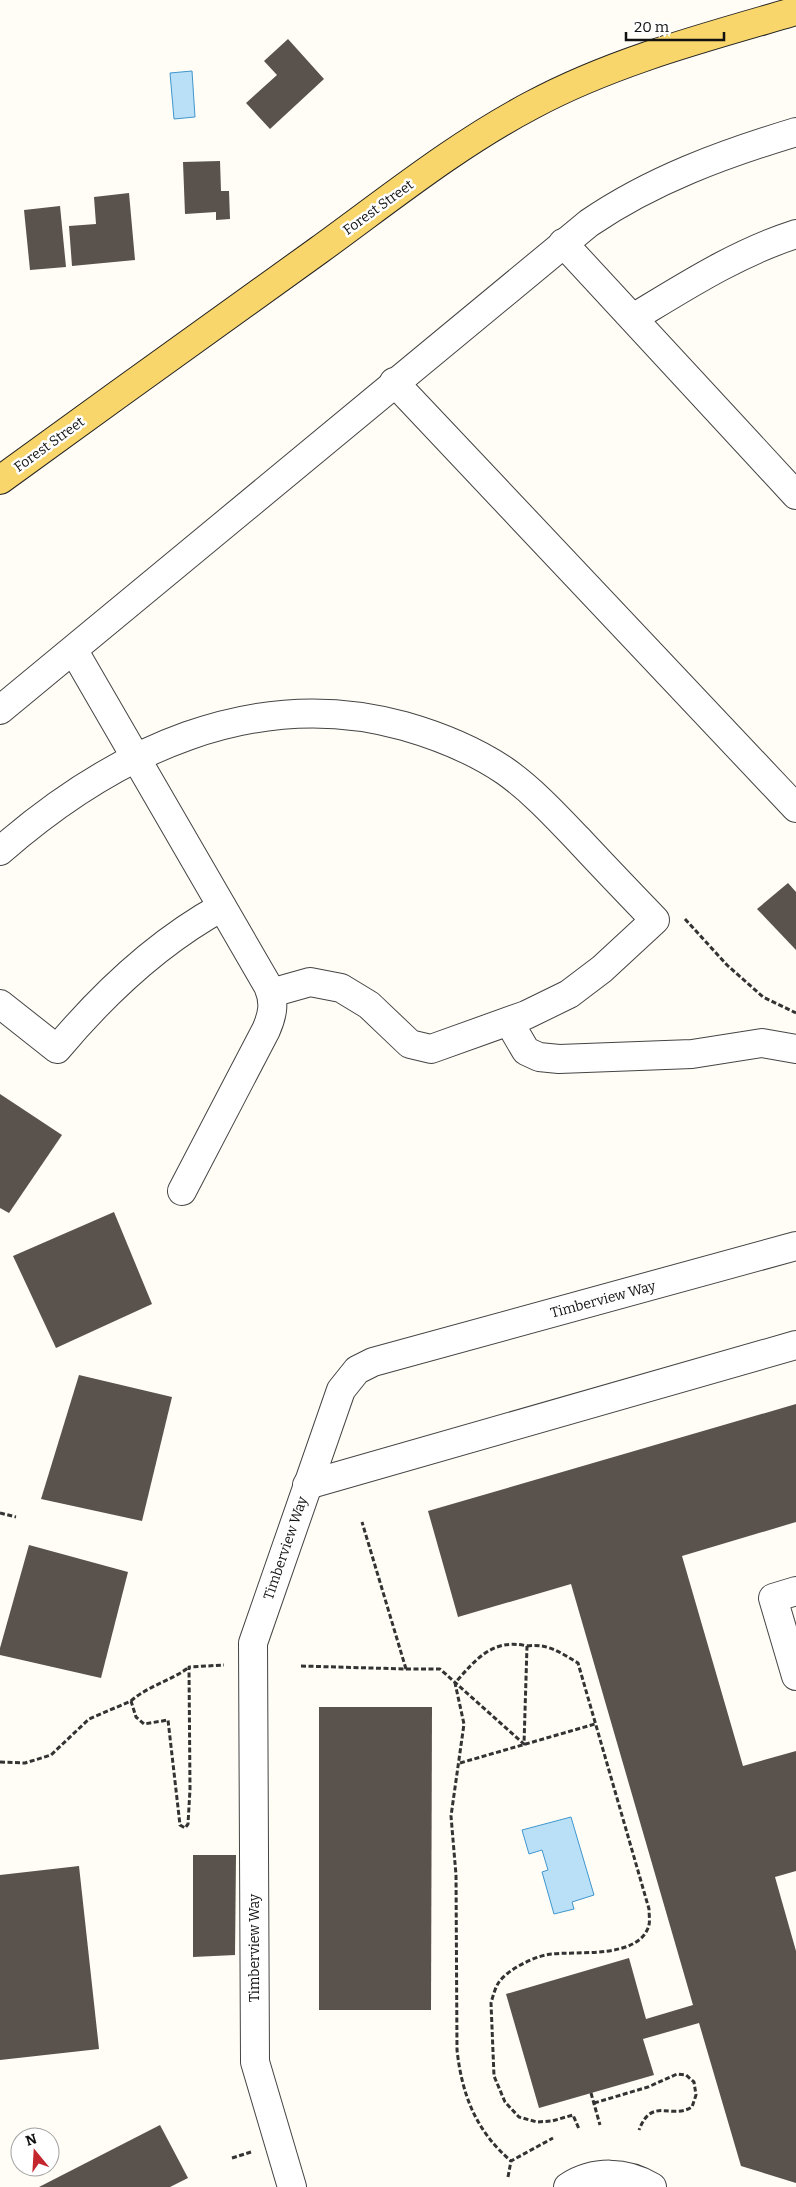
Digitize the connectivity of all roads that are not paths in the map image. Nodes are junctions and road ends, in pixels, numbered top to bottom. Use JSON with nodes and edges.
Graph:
{"nodes":[{"id":1,"x":796,"y":11,"type":"edge"},
{"id":2,"x":796,"y":132,"type":"edge"},
{"id":3,"x":796,"y":234,"type":"edge"},
{"id":4,"x":563,"y":243,"type":"junction"},
{"id":5,"x":633,"y":318,"type":"junction"},
{"id":6,"x":394,"y":382,"type":"junction"},
{"id":7,"x":0,"y":480,"type":"edge"},
{"id":8,"x":796,"y":495,"type":"edge"},
{"id":9,"x":74,"y":651,"type":"junction"},
{"id":10,"x":0,"y":710,"type":"edge"},
{"id":11,"x":136,"y":758,"type":"junction"},
{"id":12,"x":796,"y":808,"type":"edge"},
{"id":13,"x":0,"y":852,"type":"edge"},
{"id":14,"x":222,"y":906,"type":"junction"},
{"id":15,"x":271,"y":993,"type":"junction"},
{"id":16,"x":0,"y":1004,"type":"edge"},
{"id":17,"x":508,"y":1022,"type":"junction"},
{"id":18,"x":796,"y":1049,"type":"edge"},
{"id":19,"x":182,"y":1191,"type":"dead end"},
{"id":20,"x":796,"y":1246,"type":"edge"},
{"id":21,"x":796,"y":1344,"type":"edge"},
{"id":22,"x":307,"y":1485,"type":"junction"},
{"id":23,"x":796,"y":1591,"type":"edge"},
{"id":24,"x":796,"y":1676,"type":"edge"},
{"id":25,"x":292,"y":2187,"type":"edge"},
{"id":26,"x":568,"y":2187,"type":"edge"},
{"id":27,"x":652,"y":2187,"type":"edge"}],
"edges":[{"from":1,"to":7,"type":"main road","name":"Forest Street"},
{"from":2,"to":4,"type":"street"},
{"from":3,"to":5,"type":"street"},
{"from":4,"to":5,"type":"street"},
{"from":4,"to":6,"type":"street"},
{"from":5,"to":8,"type":"street"},
{"from":6,"to":9,"type":"street"},
{"from":6,"to":12,"type":"street"},
{"from":9,"to":10,"type":"street"},
{"from":9,"to":11,"type":"street"},
{"from":11,"to":13,"type":"street"},
{"from":11,"to":14,"type":"street"},
{"from":11,"to":17,"type":"street"},
{"from":14,"to":15,"type":"street"},
{"from":14,"to":16,"type":"street"},
{"from":15,"to":17,"type":"street"},
{"from":15,"to":19,"type":"street"},
{"from":17,"to":18,"type":"street"},
{"from":20,"to":22,"type":"street","name":"Timberview Way"},
{"from":21,"to":22,"type":"street"},
{"from":22,"to":25,"type":"street","name":"Timberview Way"},
{"from":23,"to":24,"type":"street"},
{"from":26,"to":27,"type":"street"}]}
